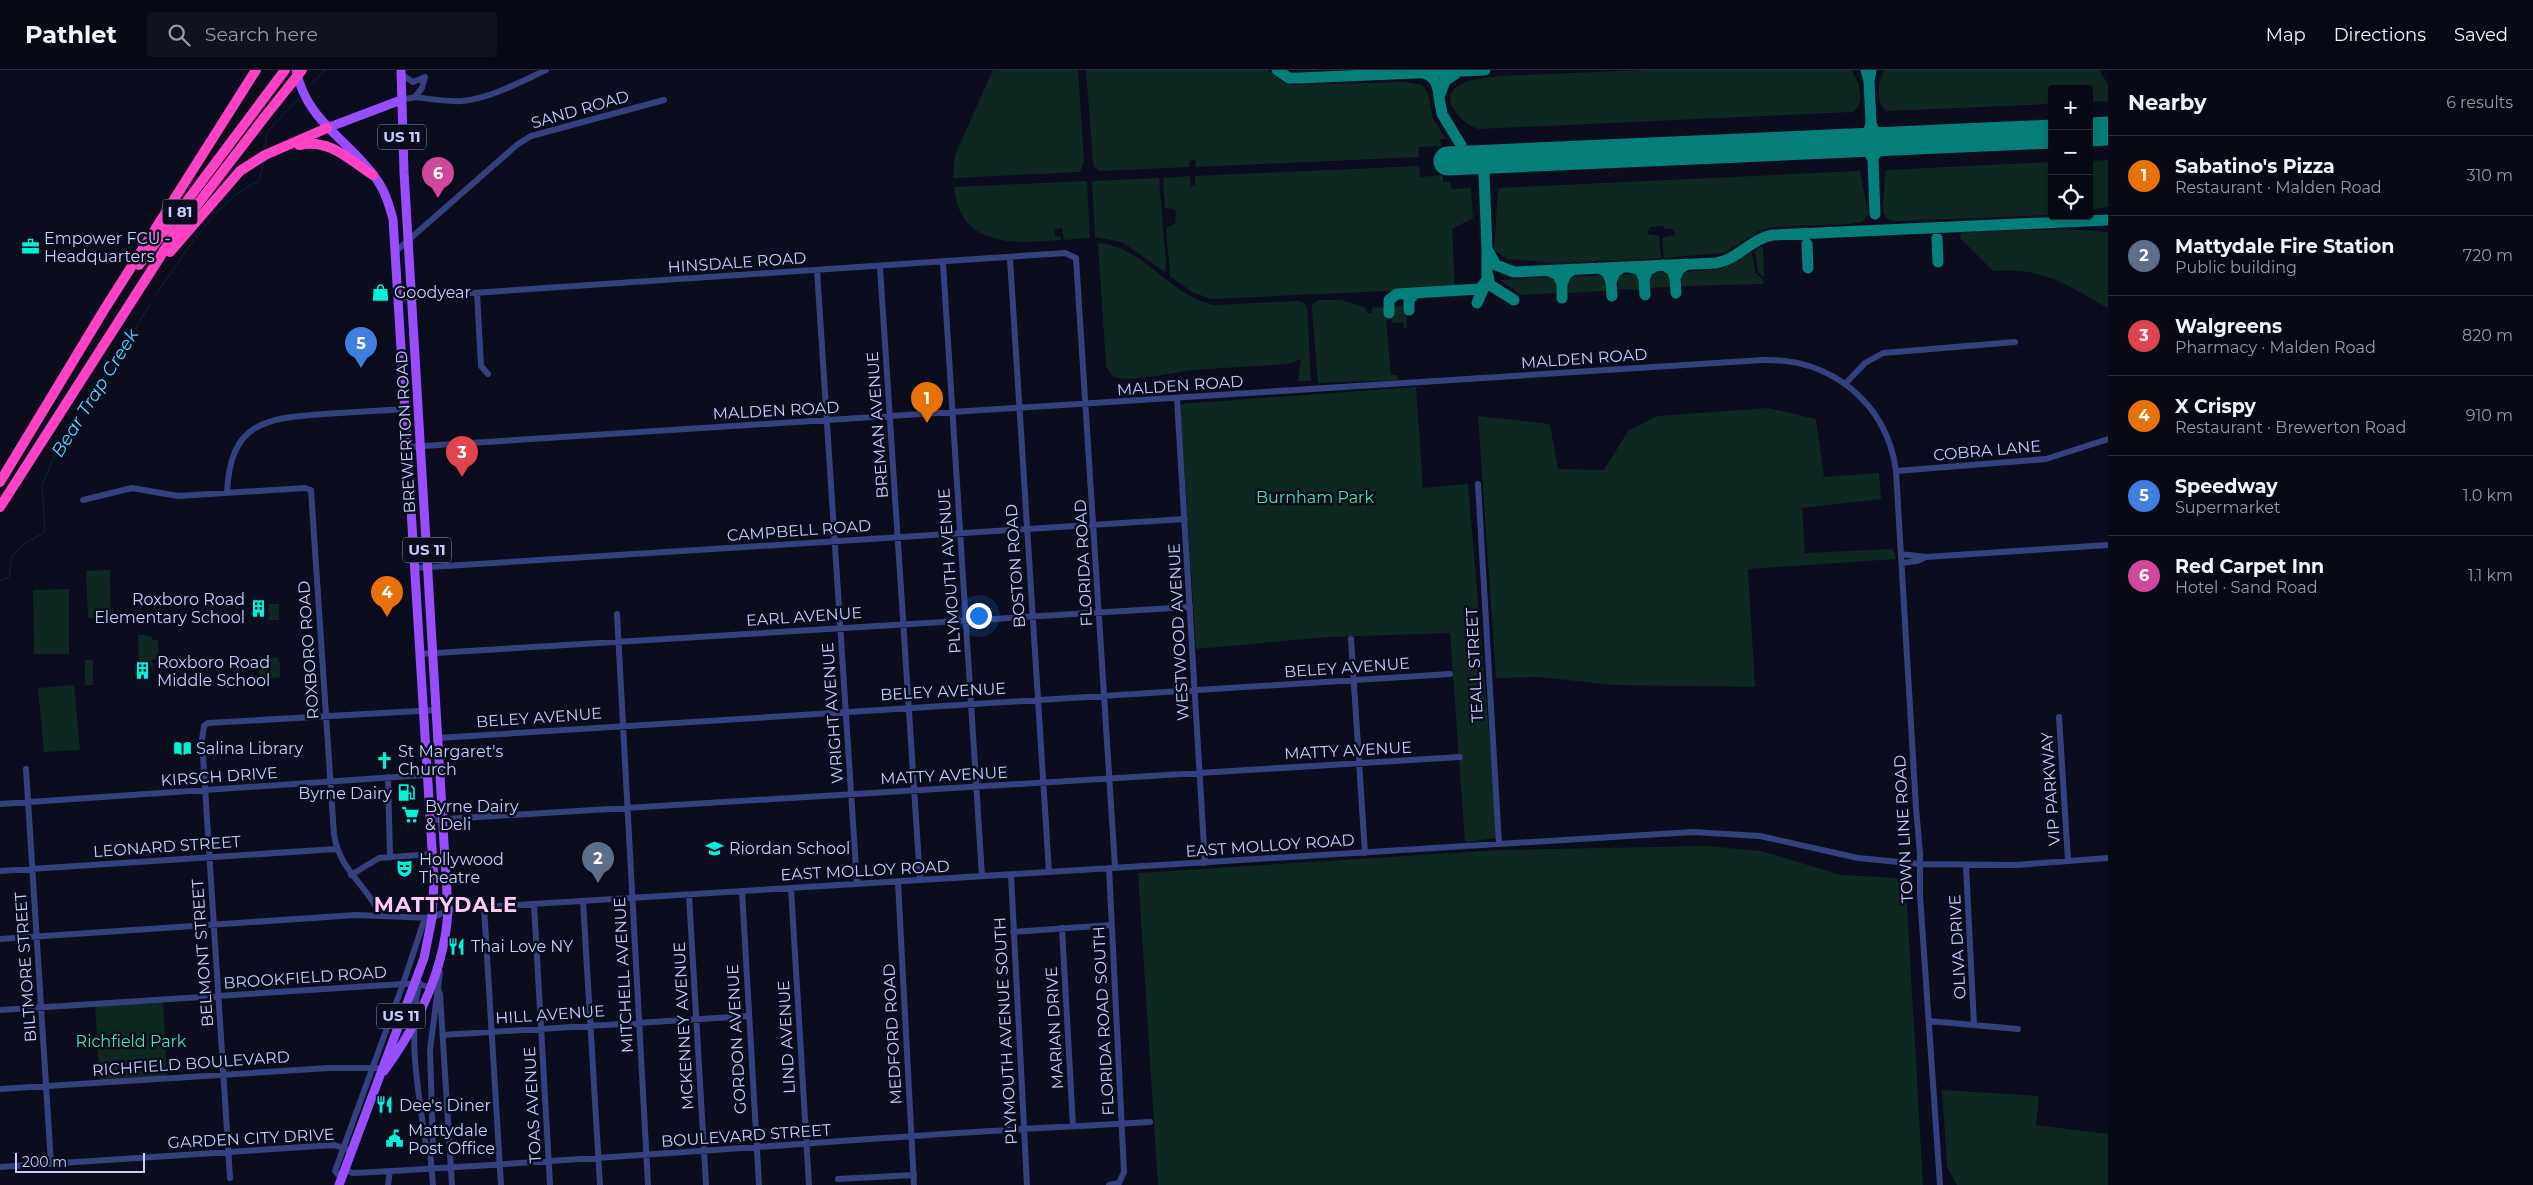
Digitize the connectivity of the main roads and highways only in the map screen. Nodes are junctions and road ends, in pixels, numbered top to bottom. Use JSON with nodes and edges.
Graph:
{"nodes":[{"id":1,"x":256,"y":70,"type":"edge"},
{"id":2,"x":286,"y":70,"type":"edge"},
{"id":3,"x":296,"y":70,"type":"edge"},
{"id":4,"x":302,"y":70,"type":"edge"},
{"id":5,"x":401,"y":72,"type":"edge"},
{"id":6,"x":401,"y":100,"type":"junction"},
{"id":7,"x":259,"y":116,"type":"junction"},
{"id":8,"x":327,"y":128,"type":"junction"},
{"id":9,"x":278,"y":149,"type":"junction"},
{"id":10,"x":373,"y":175,"type":"junction"},
{"id":11,"x":135,"y":296,"type":"junction"},
{"id":12,"x":104,"y":310,"type":"junction"},
{"id":13,"x":0,"y":482,"type":"edge"},
{"id":14,"x":0,"y":507,"type":"edge"},
{"id":15,"x":379,"y":1070,"type":"junction"},
{"id":16,"x":342,"y":1178,"type":"edge"}],
"edges":[{"from":1,"to":12,"type":"highway"},
{"from":2,"to":7,"type":"highway","number":"I 81"},
{"from":3,"to":8,"type":"main road","name":"BREWERTON ROAD","number":"US 11"},
{"from":4,"to":7,"type":"highway","number":"I 81","bridge":true},
{"from":5,"to":6,"type":"main road","name":"BREWERTON ROAD","number":"US 11"},
{"from":6,"to":8,"type":"main road"},
{"from":6,"to":15,"type":"main road","name":"BREWERTON ROAD","number":"US 11"},
{"from":7,"to":11,"type":"highway","number":"I 81"},
{"from":7,"to":12,"type":"highway","number":"I 81"},
{"from":8,"to":9,"type":"highway"},
{"from":8,"to":10,"type":"main road","name":"BREWERTON ROAD","number":"US 11"},
{"from":9,"to":10,"type":"highway"},
{"from":9,"to":11,"type":"highway"},
{"from":10,"to":15,"type":"main road","name":"BREWERTON ROAD","number":"US 11"},
{"from":11,"to":14,"type":"highway","number":"I 81"},
{"from":12,"to":13,"type":"highway","number":"I 81"},
{"from":15,"to":16,"type":"main road","name":"BREWERTON ROAD","number":"US 11"}]}
